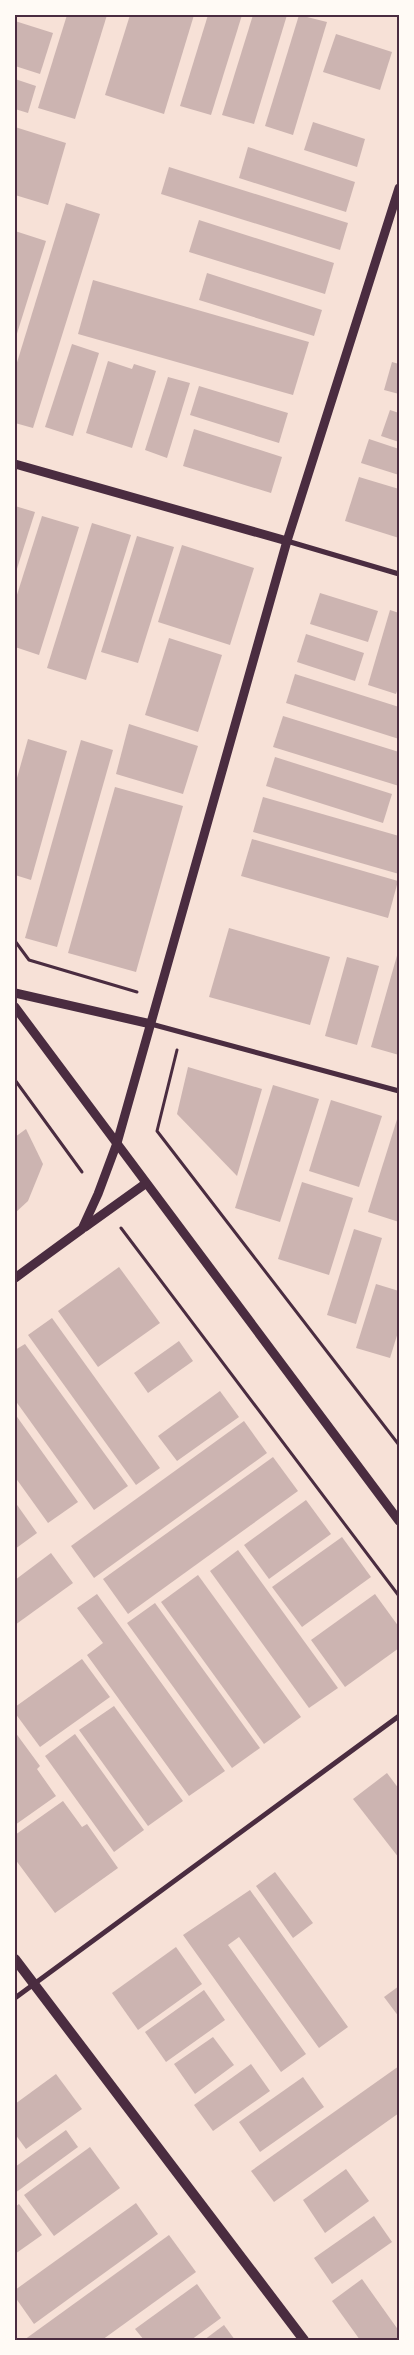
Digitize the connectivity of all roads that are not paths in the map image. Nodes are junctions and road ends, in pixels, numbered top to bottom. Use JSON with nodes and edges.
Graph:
{"nodes":[{"id":1,"x":399,"y":188,"type":"edge"},
{"id":2,"x":15,"y":464,"type":"edge"},
{"id":3,"x":287,"y":541,"type":"junction"},
{"id":4,"x":399,"y":574,"type":"edge"},
{"id":5,"x":15,"y":993,"type":"edge"},
{"id":6,"x":15,"y":1007,"type":"edge"},
{"id":7,"x":151,"y":1024,"type":"junction"},
{"id":8,"x":399,"y":1091,"type":"edge"},
{"id":9,"x":117,"y":1143,"type":"junction"},
{"id":10,"x":146,"y":1184,"type":"junction"},
{"id":11,"x":82,"y":1229,"type":"junction"},
{"id":12,"x":15,"y":1278,"type":"edge"},
{"id":13,"x":399,"y":1521,"type":"edge"},
{"id":14,"x":399,"y":1716,"type":"edge"},
{"id":15,"x":15,"y":1959,"type":"edge"},
{"id":16,"x":34,"y":1984,"type":"junction"},
{"id":17,"x":15,"y":1998,"type":"edge"},
{"id":18,"x":304,"y":2340,"type":"edge"}],
"edges":[{"from":1,"to":3,"type":"street"},
{"from":2,"to":3,"type":"street"},
{"from":3,"to":4,"type":"street"},
{"from":3,"to":7,"type":"street"},
{"from":5,"to":7,"type":"street"},
{"from":6,"to":9,"type":"street"},
{"from":7,"to":8,"type":"street"},
{"from":7,"to":9,"type":"street"},
{"from":9,"to":10,"type":"street"},
{"from":9,"to":11,"type":"street"},
{"from":10,"to":11,"type":"street"},
{"from":10,"to":13,"type":"street"},
{"from":11,"to":12,"type":"street"},
{"from":14,"to":16,"type":"street"},
{"from":15,"to":16,"type":"main road"},
{"from":16,"to":17,"type":"street"},
{"from":16,"to":18,"type":"main road"}]}
